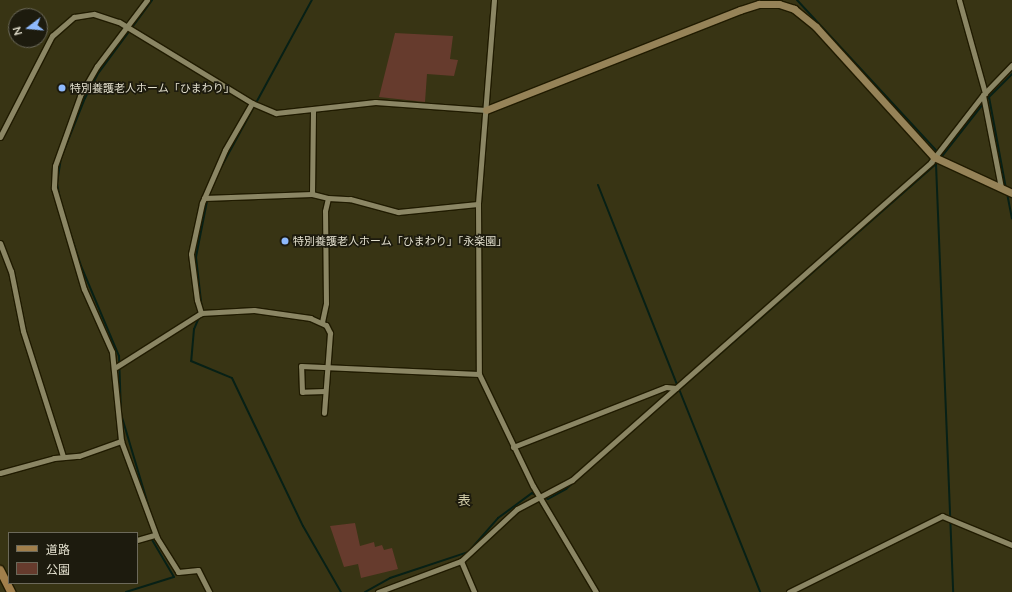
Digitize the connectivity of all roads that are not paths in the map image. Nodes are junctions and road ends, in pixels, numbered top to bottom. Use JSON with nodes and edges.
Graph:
{"nodes":[{"id":1,"x":147,"y":0,"type":"edge"},
{"id":2,"x":494,"y":0,"type":"edge"},
{"id":3,"x":959,"y":0,"type":"edge"},
{"id":4,"x":127,"y":28,"type":"junction"},
{"id":5,"x":1012,"y":65,"type":"edge"},
{"id":6,"x":984,"y":94,"type":"junction"},
{"id":7,"x":252,"y":103,"type":"junction"},
{"id":8,"x":313,"y":109,"type":"junction"},
{"id":9,"x":486,"y":110,"type":"junction"},
{"id":10,"x":0,"y":137,"type":"edge"},
{"id":11,"x":934,"y":157,"type":"junction"},
{"id":12,"x":1001,"y":188,"type":"junction"},
{"id":13,"x":1012,"y":193,"type":"edge"},
{"id":14,"x":312,"y":194,"type":"junction"},
{"id":15,"x":204,"y":198,"type":"junction"},
{"id":16,"x":328,"y":198,"type":"junction"},
{"id":17,"x":478,"y":204,"type":"junction"},
{"id":18,"x":0,"y":244,"type":"edge"},
{"id":19,"x":201,"y":313,"type":"junction"},
{"id":20,"x":322,"y":322,"type":"junction"},
{"id":21,"x":116,"y":367,"type":"junction"},
{"id":22,"x":328,"y":367,"type":"junction"},
{"id":23,"x":479,"y":374,"type":"junction"},
{"id":24,"x":676,"y":388,"type":"junction"},
{"id":25,"x":325,"y":391,"type":"junction"},
{"id":26,"x":324,"y":413,"type":"dead end"},
{"id":27,"x":122,"y":441,"type":"junction"},
{"id":28,"x":513,"y":447,"type":"junction"},
{"id":29,"x":63,"y":456,"type":"junction"},
{"id":30,"x":0,"y":473,"type":"edge"},
{"id":31,"x":538,"y":496,"type":"junction"},
{"id":32,"x":155,"y":535,"type":"junction"},
{"id":33,"x":138,"y":540,"type":"edge"},
{"id":34,"x":1012,"y":545,"type":"edge"},
{"id":35,"x":461,"y":561,"type":"junction"},
{"id":36,"x":0,"y":570,"type":"edge"},
{"id":37,"x":7,"y":579,"type":"edge"},
{"id":38,"x":209,"y":592,"type":"edge"},
{"id":39,"x":378,"y":592,"type":"edge"},
{"id":40,"x":474,"y":592,"type":"edge"},
{"id":41,"x":596,"y":592,"type":"edge"},
{"id":42,"x":789,"y":592,"type":"edge"}],
"edges":[{"from":1,"to":4,"type":"street"},
{"from":2,"to":9,"type":"street"},
{"from":3,"to":6,"type":"street"},
{"from":4,"to":7,"type":"street"},
{"from":4,"to":10,"type":"street"},
{"from":4,"to":21,"type":"street"},
{"from":5,"to":6,"type":"street"},
{"from":6,"to":11,"type":"street"},
{"from":6,"to":12,"type":"street"},
{"from":7,"to":8,"type":"street"},
{"from":7,"to":15,"type":"street"},
{"from":8,"to":9,"type":"street"},
{"from":8,"to":14,"type":"street"},
{"from":9,"to":11,"type":"street"},
{"from":9,"to":17,"type":"street"},
{"from":11,"to":12,"type":"street"},
{"from":11,"to":24,"type":"street"},
{"from":12,"to":13,"type":"street"},
{"from":14,"to":15,"type":"street"},
{"from":14,"to":16,"type":"street"},
{"from":15,"to":19,"type":"street"},
{"from":16,"to":17,"type":"street"},
{"from":16,"to":20,"type":"street"},
{"from":17,"to":23,"type":"street"},
{"from":18,"to":29,"type":"street"},
{"from":19,"to":20,"type":"street"},
{"from":19,"to":21,"type":"street"},
{"from":20,"to":22,"type":"street"},
{"from":21,"to":27,"type":"street"},
{"from":22,"to":23,"type":"street"},
{"from":22,"to":25,"type":"street"},
{"from":22,"to":25,"type":"street"},
{"from":23,"to":28,"type":"street"},
{"from":24,"to":28,"type":"street"},
{"from":24,"to":31,"type":"street"},
{"from":25,"to":26,"type":"street"},
{"from":27,"to":29,"type":"street"},
{"from":27,"to":32,"type":"street"},
{"from":28,"to":31,"type":"street"},
{"from":29,"to":30,"type":"street"},
{"from":31,"to":35,"type":"street"},
{"from":31,"to":41,"type":"street"},
{"from":32,"to":33,"type":"street"},
{"from":32,"to":38,"type":"street"},
{"from":34,"to":42,"type":"street"},
{"from":35,"to":39,"type":"street"},
{"from":35,"to":40,"type":"street"},
{"from":36,"to":37,"type":"main road"}]}
